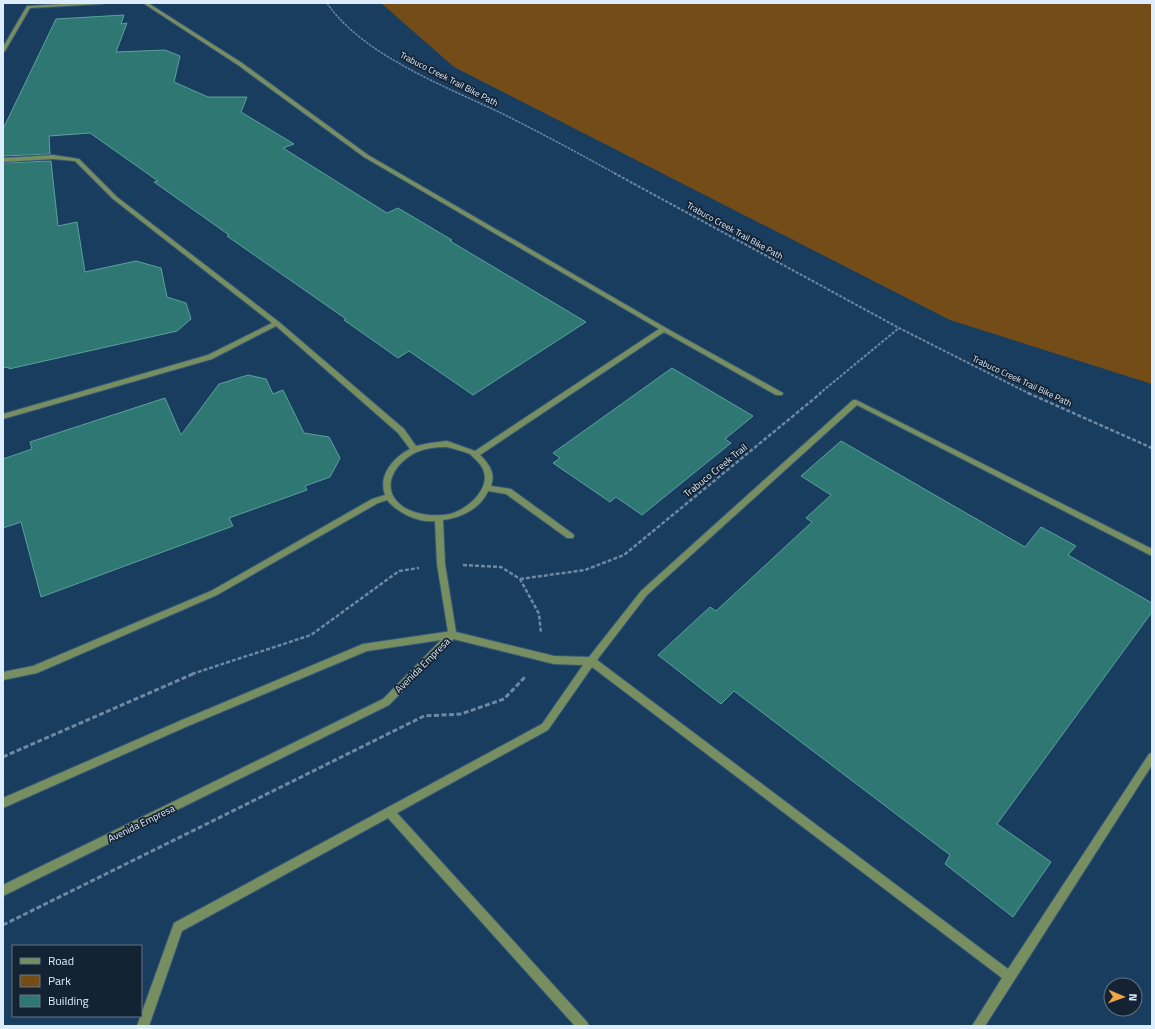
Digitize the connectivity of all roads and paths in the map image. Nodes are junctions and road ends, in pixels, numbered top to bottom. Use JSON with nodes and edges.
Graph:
{"nodes":[{"id":1,"x":102,"y":3,"type":"edge"},
{"id":2,"x":145,"y":3,"type":"edge"},
{"id":3,"x":326,"y":3,"type":"edge"},
{"id":4,"x":3,"y":51,"type":"edge"},
{"id":5,"x":3,"y":160,"type":"edge"},
{"id":6,"x":278,"y":323,"type":"junction"},
{"id":7,"x":899,"y":328,"type":"junction"},
{"id":8,"x":664,"y":329,"type":"junction"},
{"id":9,"x":779,"y":393,"type":"dead end"},
{"id":10,"x":3,"y":417,"type":"edge"},
{"id":11,"x":1152,"y":448,"type":"edge"},
{"id":12,"x":414,"y":450,"type":"junction"},
{"id":13,"x":476,"y":454,"type":"junction"},
{"id":14,"x":488,"y":488,"type":"junction"},
{"id":15,"x":389,"y":497,"type":"junction"},
{"id":16,"x":438,"y":518,"type":"junction"},
{"id":17,"x":570,"y":536,"type":"dead end"},
{"id":18,"x":1152,"y":553,"type":"edge"},
{"id":19,"x":441,"y":564,"type":"junction"},
{"id":20,"x":520,"y":579,"type":"junction"},
{"id":21,"x":452,"y":634,"type":"junction"},
{"id":22,"x":543,"y":658,"type":"junction"},
{"id":23,"x":591,"y":661,"type":"junction"},
{"id":24,"x":3,"y":676,"type":"edge"},
{"id":25,"x":3,"y":757,"type":"edge"},
{"id":26,"x":1152,"y":757,"type":"edge"},
{"id":27,"x":3,"y":803,"type":"edge"},
{"id":28,"x":390,"y":812,"type":"junction"},
{"id":29,"x":3,"y":891,"type":"edge"},
{"id":30,"x":3,"y":925,"type":"edge"},
{"id":31,"x":1010,"y":977,"type":"junction"},
{"id":32,"x":143,"y":1026,"type":"edge"},
{"id":33,"x":582,"y":1026,"type":"edge"},
{"id":34,"x":978,"y":1026,"type":"edge"}],
"edges":[{"from":1,"to":4,"type":"street"},
{"from":2,"to":8,"type":"street"},
{"from":3,"to":7,"type":"path","name":"Trabuco Creek Trail Bike Path"},
{"from":5,"to":6,"type":"street"},
{"from":6,"to":10,"type":"street"},
{"from":6,"to":12,"type":"street"},
{"from":7,"to":11,"type":"path","name":"Trabuco Creek Trail Bike Path"},
{"from":7,"to":20,"type":"path","name":"Trabuco Creek Trail"},
{"from":8,"to":9,"type":"street"},
{"from":8,"to":13,"type":"street"},
{"from":12,"to":13,"type":"street"},
{"from":12,"to":15,"type":"street"},
{"from":13,"to":14,"type":"street"},
{"from":14,"to":16,"type":"street"},
{"from":14,"to":17,"type":"street"},
{"from":15,"to":16,"type":"street"},
{"from":15,"to":24,"type":"street"},
{"from":16,"to":19,"type":"street"},
{"from":18,"to":23,"type":"street"},
{"from":19,"to":20,"type":"path"},
{"from":19,"to":21,"type":"street"},
{"from":19,"to":25,"type":"path"},
{"from":20,"to":22,"type":"path"},
{"from":21,"to":22,"type":"street"},
{"from":21,"to":27,"type":"street","name":"Avenida Empresa"},
{"from":21,"to":29,"type":"street","name":"Avenida Empresa"},
{"from":22,"to":23,"type":"street"},
{"from":22,"to":30,"type":"path"},
{"from":23,"to":28,"type":"street"},
{"from":23,"to":31,"type":"street"},
{"from":26,"to":31,"type":"street"},
{"from":28,"to":32,"type":"street"},
{"from":28,"to":33,"type":"street"},
{"from":31,"to":34,"type":"street"}]}
